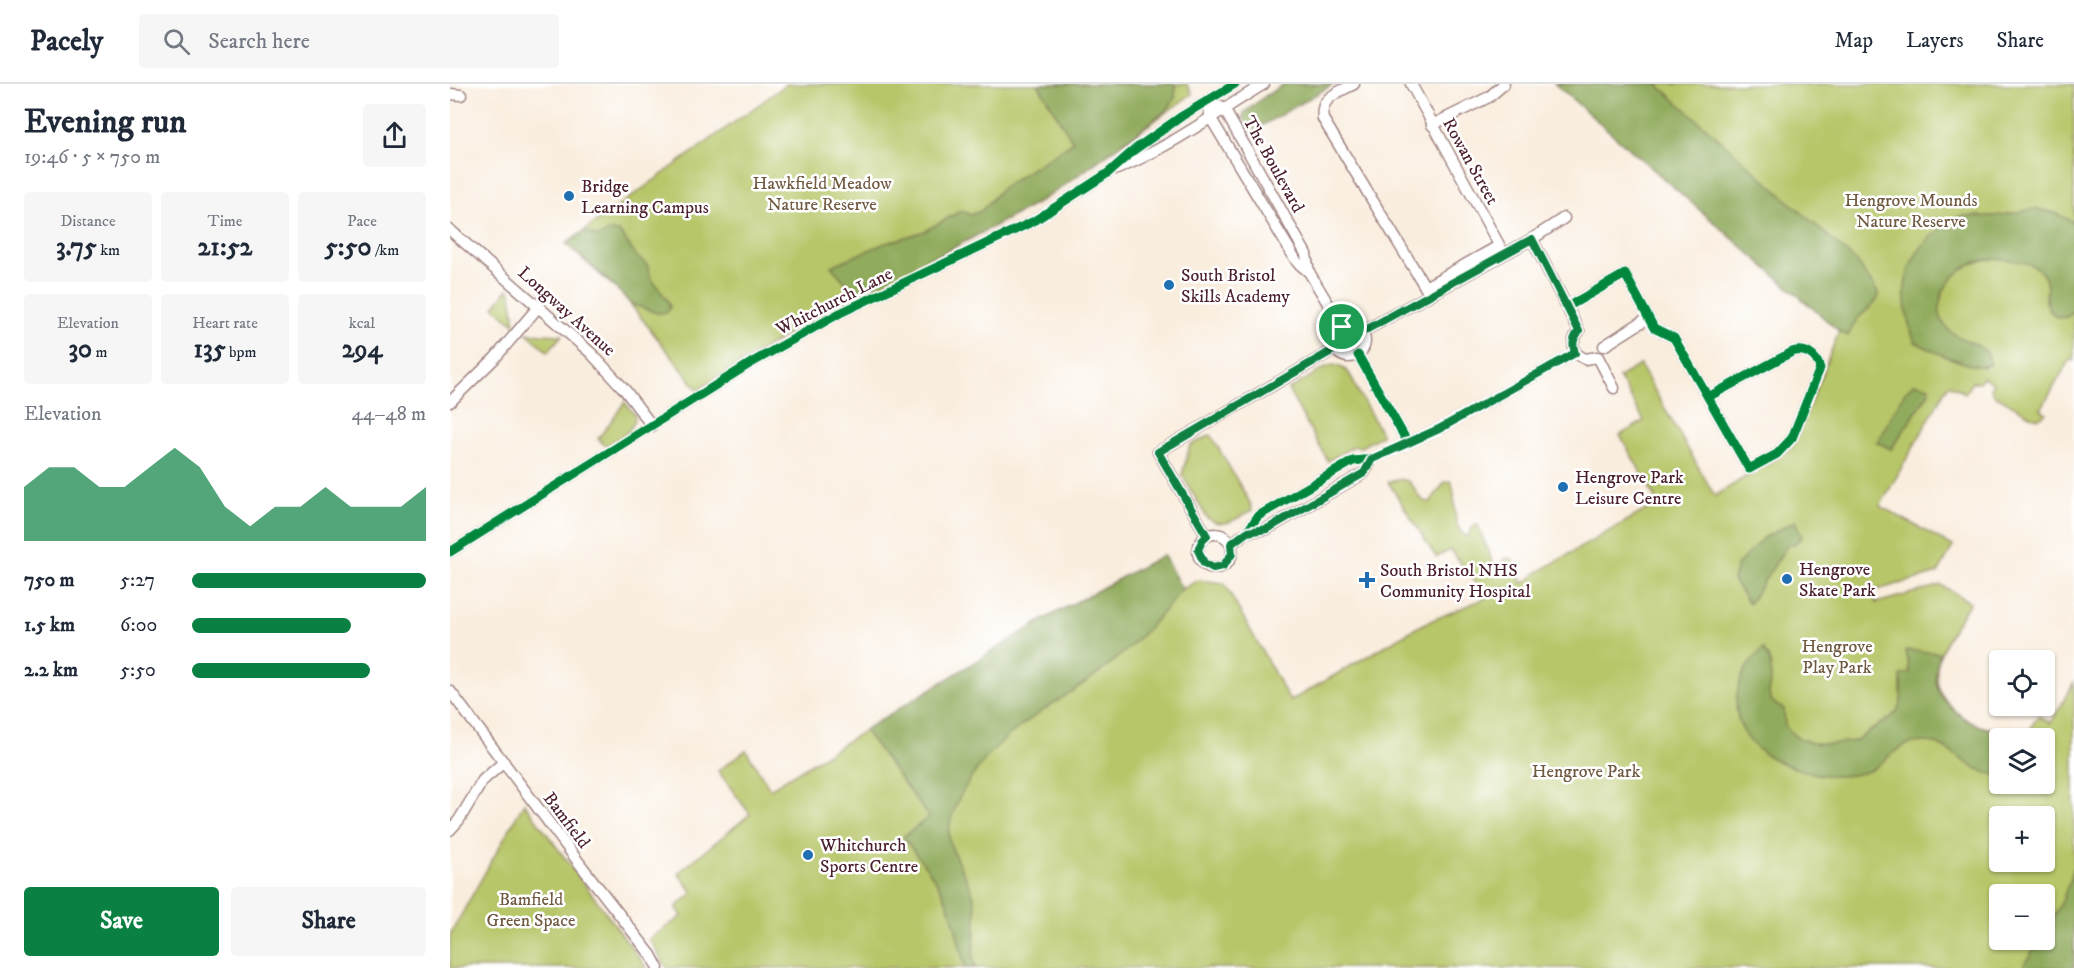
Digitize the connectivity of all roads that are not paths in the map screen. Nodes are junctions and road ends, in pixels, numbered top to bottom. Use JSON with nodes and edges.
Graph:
{"nodes":[{"id":1,"x":1235,"y":84,"type":"edge"},
{"id":2,"x":1264,"y":84,"type":"edge"},
{"id":3,"x":1354,"y":84,"type":"edge"},
{"id":4,"x":1411,"y":84,"type":"edge"},
{"id":5,"x":1504,"y":84,"type":"edge"},
{"id":6,"x":1209,"y":100,"type":"junction"},
{"id":7,"x":1224,"y":109,"type":"junction"},
{"id":8,"x":1210,"y":117,"type":"junction"},
{"id":9,"x":1432,"y":125,"type":"junction"},
{"id":10,"x":1108,"y":173,"type":"junction"},
{"id":11,"x":1564,"y":218,"type":"dead end"},
{"id":12,"x":450,"y":230,"type":"edge"},
{"id":13,"x":1532,"y":239,"type":"junction"},
{"id":14,"x":1499,"y":251,"type":"junction"},
{"id":15,"x":1309,"y":272,"type":"junction"},
{"id":16,"x":1427,"y":291,"type":"junction"},
{"id":17,"x":538,"y":306,"type":"junction"},
{"id":18,"x":1567,"y":307,"type":"junction"},
{"id":19,"x":1648,"y":318,"type":"junction"},
{"id":20,"x":1342,"y":327,"type":"junction"},
{"id":21,"x":1362,"y":332,"type":"junction"},
{"id":22,"x":1604,"y":346,"type":"dead end"},
{"id":23,"x":1335,"y":349,"type":"junction"},
{"id":24,"x":1575,"y":353,"type":"junction"},
{"id":25,"x":1358,"y":355,"type":"junction"},
{"id":26,"x":1614,"y":388,"type":"dead end"},
{"id":27,"x":452,"y":395,"type":"edge"},
{"id":28,"x":1708,"y":397,"type":"junction"},
{"id":29,"x":652,"y":426,"type":"junction"},
{"id":30,"x":1408,"y":443,"type":"junction"},
{"id":31,"x":1372,"y":459,"type":"junction"},
{"id":32,"x":1247,"y":532,"type":"junction"},
{"id":33,"x":1207,"y":536,"type":"junction"},
{"id":34,"x":1231,"y":544,"type":"junction"},
{"id":35,"x":450,"y":552,"type":"edge"},
{"id":36,"x":450,"y":691,"type":"edge"},
{"id":37,"x":504,"y":762,"type":"junction"},
{"id":38,"x":450,"y":830,"type":"edge"},
{"id":39,"x":658,"y":968,"type":"edge"}],
"edges":[{"from":1,"to":6,"type":"street","name":"Whitchurch Lane"},
{"from":2,"to":7,"type":"street","name":"Whitchurch Lane"},
{"from":3,"to":16,"type":"street"},
{"from":4,"to":9,"type":"street","name":"Rowan Street"},
{"from":5,"to":9,"type":"street"},
{"from":6,"to":7,"type":"street","name":"The Boulevard"},
{"from":6,"to":8,"type":"street","name":"The Boulevard"},
{"from":6,"to":10,"type":"street","name":"Whitchurch Lane"},
{"from":7,"to":8,"type":"street","name":"Whitchurch Lane"},
{"from":7,"to":15,"type":"street","name":"The Boulevard"},
{"from":8,"to":10,"type":"street","name":"Whitchurch Lane"},
{"from":8,"to":15,"type":"street","name":"The Boulevard"},
{"from":9,"to":14,"type":"street","name":"Rowan Street"},
{"from":10,"to":29,"type":"street","name":"Whitchurch Lane"},
{"from":11,"to":13,"type":"street"},
{"from":12,"to":17,"type":"street","name":"Longway Avenue"},
{"from":13,"to":14,"type":"street"},
{"from":13,"to":18,"type":"street"},
{"from":14,"to":16,"type":"street"},
{"from":15,"to":20,"type":"street","name":"The Boulevard"},
{"from":16,"to":21,"type":"street"},
{"from":17,"to":27,"type":"street"},
{"from":17,"to":29,"type":"street","name":"Longway Avenue"},
{"from":18,"to":19,"type":"street"},
{"from":18,"to":24,"type":"street"},
{"from":19,"to":22,"type":"street"},
{"from":19,"to":28,"type":"street"},
{"from":20,"to":21,"type":"street"},
{"from":20,"to":23,"type":"street"},
{"from":21,"to":25,"type":"street"},
{"from":23,"to":25,"type":"street"},
{"from":23,"to":33,"type":"street"},
{"from":24,"to":26,"type":"street"},
{"from":24,"to":30,"type":"street"},
{"from":25,"to":30,"type":"street"},
{"from":28,"to":28,"type":"street"},
{"from":29,"to":35,"type":"street","name":"Whitchurch Lane"},
{"from":30,"to":31,"type":"street"},
{"from":31,"to":32,"type":"street"},
{"from":31,"to":32,"type":"street"},
{"from":32,"to":34,"type":"street"},
{"from":33,"to":34,"type":"street"},
{"from":33,"to":34,"type":"street"},
{"from":36,"to":37,"type":"street","name":"Bamfield"},
{"from":37,"to":38,"type":"street"},
{"from":37,"to":39,"type":"street","name":"Bamfield"}]}
